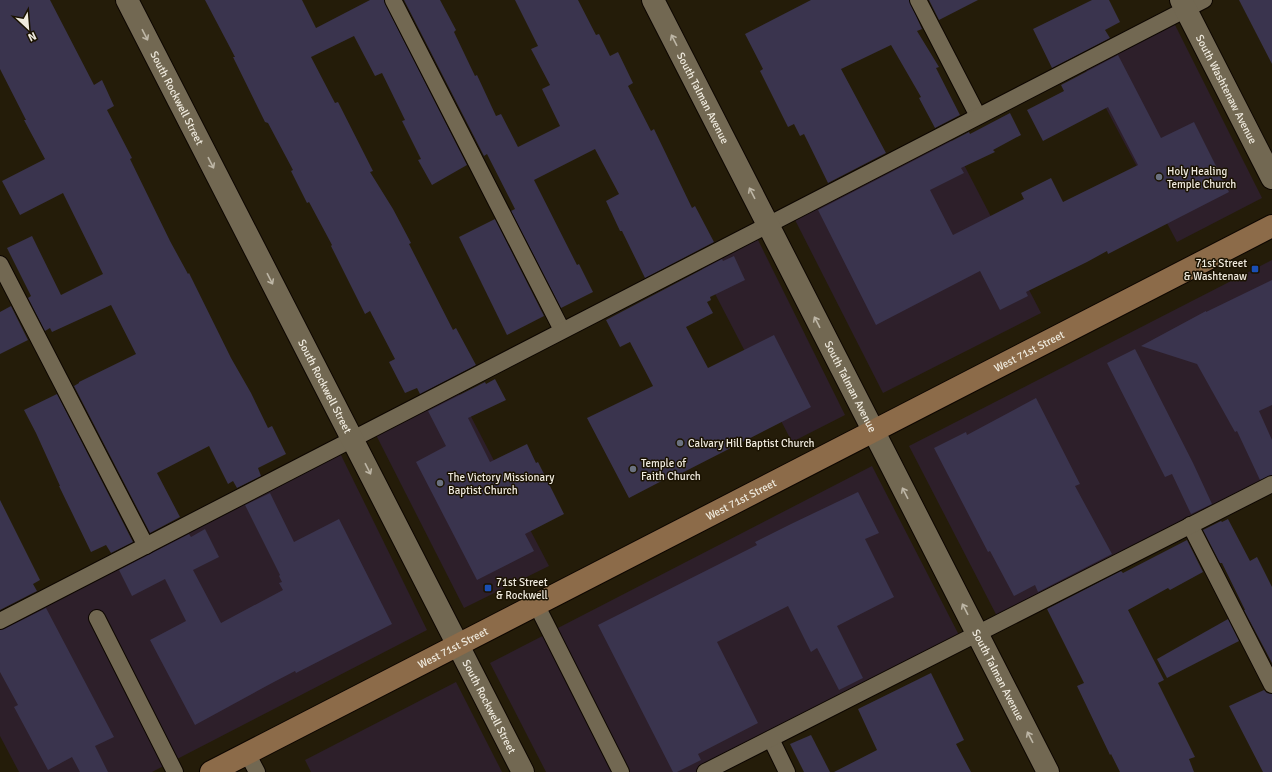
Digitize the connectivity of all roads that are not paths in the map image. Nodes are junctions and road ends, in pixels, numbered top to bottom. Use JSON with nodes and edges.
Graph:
{"nodes":[{"id":1,"x":127,"y":0,"type":"edge"},
{"id":2,"x":393,"y":0,"type":"edge"},
{"id":3,"x":653,"y":0,"type":"edge"},
{"id":4,"x":918,"y":0,"type":"edge"},
{"id":5,"x":1190,"y":3,"type":"edge"},
{"id":6,"x":978,"y":116,"type":"junction"},
{"id":7,"x":1272,"y":178,"type":"edge"},
{"id":8,"x":768,"y":225,"type":"junction"},
{"id":9,"x":1272,"y":226,"type":"edge"},
{"id":10,"x":0,"y":264,"type":"edge"},
{"id":11,"x":562,"y":330,"type":"junction"},
{"id":12,"x":873,"y":431,"type":"junction"},
{"id":13,"x":352,"y":439,"type":"junction"},
{"id":14,"x":1272,"y":484,"type":"edge"},
{"id":15,"x":1190,"y":525,"type":"junction"},
{"id":16,"x":146,"y":546,"type":"junction"},
{"id":17,"x":536,"y":604,"type":"junction"},
{"id":18,"x":97,"y":618,"type":"dead end"},
{"id":19,"x":0,"y":621,"type":"edge"},
{"id":20,"x":977,"y":634,"type":"junction"},
{"id":21,"x":458,"y":645,"type":"junction"},
{"id":22,"x":1272,"y":685,"type":"edge"},
{"id":23,"x":770,"y":739,"type":"junction"},
{"id":24,"x":248,"y":753,"type":"junction"},
{"id":25,"x":175,"y":772,"type":"edge"},
{"id":26,"x":211,"y":772,"type":"edge"},
{"id":27,"x":257,"y":772,"type":"edge"},
{"id":28,"x":523,"y":772,"type":"edge"},
{"id":29,"x":621,"y":772,"type":"edge"},
{"id":30,"x":705,"y":772,"type":"edge"},
{"id":31,"x":787,"y":772,"type":"edge"},
{"id":32,"x":1048,"y":772,"type":"edge"}],
"edges":[{"from":1,"to":13,"type":"street","name":"South Rockwell Street","one_way":true},
{"from":2,"to":11,"type":"lane"},
{"from":8,"to":3,"type":"street","name":"South Talman Avenue","one_way":true},
{"from":4,"to":6,"type":"lane"},
{"from":5,"to":6,"type":"lane"},
{"from":5,"to":7,"type":"street","name":"South Washtenaw Avenue"},
{"from":6,"to":8,"type":"lane"},
{"from":8,"to":11,"type":"lane"},
{"from":12,"to":8,"type":"street","name":"South Talman Avenue","one_way":true},
{"from":9,"to":12,"type":"main road","name":"West 71st Street"},
{"from":10,"to":16,"type":"lane"},
{"from":11,"to":13,"type":"lane"},
{"from":12,"to":17,"type":"main road","name":"West 71st Street"},
{"from":20,"to":12,"type":"street","name":"South Talman Avenue","one_way":true},
{"from":13,"to":16,"type":"lane"},
{"from":13,"to":21,"type":"street","name":"South Rockwell Street","one_way":true},
{"from":14,"to":15,"type":"lane"},
{"from":15,"to":20,"type":"lane"},
{"from":15,"to":22,"type":"lane"},
{"from":16,"to":19,"type":"lane"},
{"from":17,"to":21,"type":"main road","name":"West 71st Street"},
{"from":17,"to":29,"type":"lane"},
{"from":18,"to":25,"type":"lane"},
{"from":20,"to":23,"type":"lane"},
{"from":32,"to":20,"type":"street","name":"South Talman Avenue","one_way":true},
{"from":21,"to":24,"type":"main road","name":"West 71st Street"},
{"from":21,"to":28,"type":"street","name":"South Rockwell Street"},
{"from":23,"to":30,"type":"lane"},
{"from":23,"to":31,"type":"lane"},
{"from":24,"to":26,"type":"main road","name":"West 71st Street"},
{"from":24,"to":27,"type":"lane"}]}
